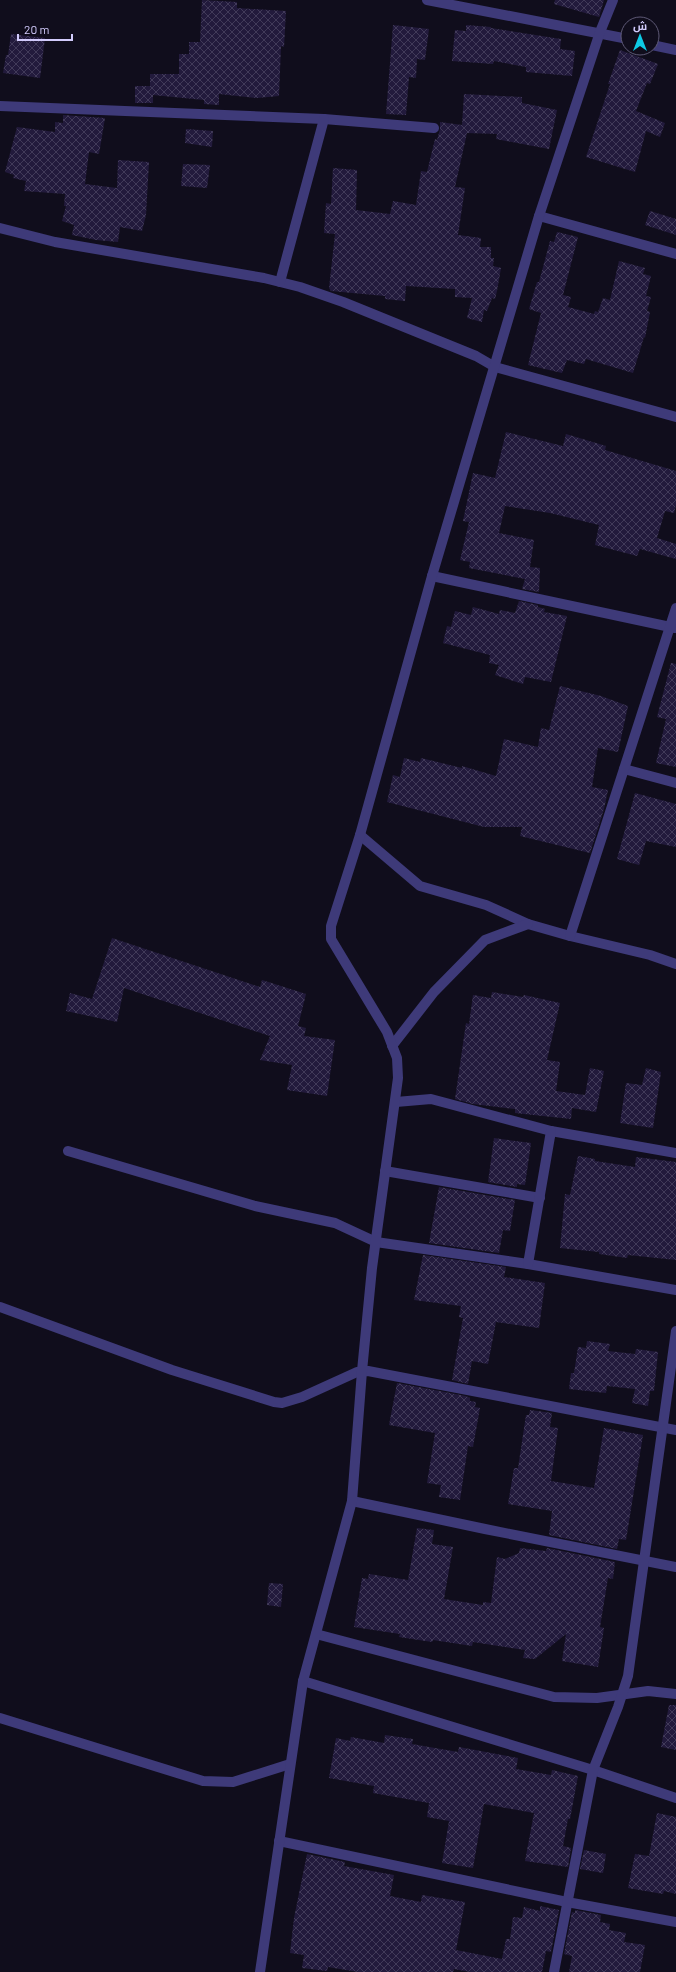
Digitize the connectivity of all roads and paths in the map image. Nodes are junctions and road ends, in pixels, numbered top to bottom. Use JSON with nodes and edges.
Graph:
{"nodes":[{"id":1,"x":427,"y":0,"type":"edge"},
{"id":2,"x":613,"y":0,"type":"edge"},
{"id":3,"x":600,"y":32,"type":"junction"},
{"id":4,"x":620,"y":37,"type":"edge"},
{"id":5,"x":660,"y":47,"type":"edge"},
{"id":6,"x":676,"y":50,"type":"edge"},
{"id":7,"x":0,"y":106,"type":"edge"},
{"id":8,"x":324,"y":119,"type":"junction"},
{"id":9,"x":434,"y":128,"type":"dead end"},
{"id":10,"x":539,"y":216,"type":"junction"},
{"id":11,"x":0,"y":228,"type":"edge"},
{"id":12,"x":676,"y":254,"type":"edge"},
{"id":13,"x":280,"y":282,"type":"junction"},
{"id":14,"x":495,"y":367,"type":"junction"},
{"id":15,"x":676,"y":417,"type":"edge"},
{"id":16,"x":432,"y":576,"type":"junction"},
{"id":17,"x":676,"y":608,"type":"edge"},
{"id":18,"x":673,"y":628,"type":"edge"},
{"id":19,"x":624,"y":769,"type":"junction"},
{"id":20,"x":676,"y":783,"type":"edge"},
{"id":21,"x":360,"y":835,"type":"junction"},
{"id":22,"x":528,"y":924,"type":"junction"},
{"id":23,"x":570,"y":936,"type":"junction"},
{"id":24,"x":676,"y":964,"type":"edge"},
{"id":25,"x":392,"y":1046,"type":"junction"},
{"id":26,"x":396,"y":1102,"type":"junction"},
{"id":27,"x":551,"y":1130,"type":"junction"},
{"id":28,"x":68,"y":1151,"type":"dead end"},
{"id":29,"x":676,"y":1152,"type":"edge"},
{"id":30,"x":385,"y":1171,"type":"junction"},
{"id":31,"x":540,"y":1198,"type":"junction"},
{"id":32,"x":376,"y":1242,"type":"junction"},
{"id":33,"x":528,"y":1264,"type":"junction"},
{"id":34,"x":676,"y":1290,"type":"edge"},
{"id":35,"x":0,"y":1307,"type":"edge"},
{"id":36,"x":676,"y":1331,"type":"edge"},
{"id":37,"x":362,"y":1371,"type":"junction"},
{"id":38,"x":662,"y":1427,"type":"junction"},
{"id":39,"x":676,"y":1430,"type":"edge"},
{"id":40,"x":352,"y":1501,"type":"junction"},
{"id":41,"x":643,"y":1560,"type":"junction"},
{"id":42,"x":676,"y":1567,"type":"edge"},
{"id":43,"x":316,"y":1634,"type":"junction"},
{"id":44,"x":303,"y":1681,"type":"junction"},
{"id":45,"x":676,"y":1694,"type":"edge"},
{"id":46,"x":622,"y":1695,"type":"junction"},
{"id":47,"x":0,"y":1718,"type":"edge"},
{"id":48,"x":290,"y":1764,"type":"junction"},
{"id":49,"x":593,"y":1770,"type":"junction"},
{"id":50,"x":676,"y":1798,"type":"edge"},
{"id":51,"x":279,"y":1841,"type":"junction"},
{"id":52,"x":567,"y":1902,"type":"junction"},
{"id":53,"x":676,"y":1922,"type":"edge"},
{"id":54,"x":260,"y":1972,"type":"edge"},
{"id":55,"x":554,"y":1972,"type":"edge"}],
"edges":[{"from":1,"to":3,"type":"street"},
{"from":2,"to":3,"type":"street"},
{"from":3,"to":4,"type":"street"},
{"from":3,"to":10,"type":"street"},
{"from":5,"to":6,"type":"street"},
{"from":7,"to":8,"type":"street"},
{"from":8,"to":9,"type":"street"},
{"from":8,"to":13,"type":"street"},
{"from":10,"to":12,"type":"street"},
{"from":10,"to":14,"type":"street"},
{"from":11,"to":13,"type":"street"},
{"from":13,"to":14,"type":"street"},
{"from":14,"to":15,"type":"street"},
{"from":14,"to":16,"type":"street"},
{"from":16,"to":18,"type":"street"},
{"from":16,"to":21,"type":"street"},
{"from":17,"to":18,"type":"street"},
{"from":18,"to":19,"type":"street"},
{"from":19,"to":20,"type":"street"},
{"from":19,"to":23,"type":"street"},
{"from":21,"to":22,"type":"street"},
{"from":21,"to":25,"type":"street"},
{"from":22,"to":23,"type":"street"},
{"from":22,"to":25,"type":"street"},
{"from":23,"to":24,"type":"street"},
{"from":25,"to":26,"type":"street"},
{"from":26,"to":27,"type":"street"},
{"from":26,"to":30,"type":"street"},
{"from":27,"to":29,"type":"street"},
{"from":27,"to":31,"type":"street"},
{"from":28,"to":32,"type":"street"},
{"from":30,"to":31,"type":"street"},
{"from":30,"to":32,"type":"street"},
{"from":31,"to":33,"type":"street"},
{"from":32,"to":33,"type":"street"},
{"from":32,"to":37,"type":"street"},
{"from":33,"to":34,"type":"street"},
{"from":35,"to":37,"type":"street"},
{"from":36,"to":38,"type":"street"},
{"from":37,"to":38,"type":"street"},
{"from":37,"to":40,"type":"street"},
{"from":38,"to":39,"type":"street"},
{"from":38,"to":41,"type":"street"},
{"from":40,"to":41,"type":"street"},
{"from":40,"to":43,"type":"street"},
{"from":41,"to":42,"type":"street"},
{"from":41,"to":46,"type":"street"},
{"from":43,"to":44,"type":"street"},
{"from":43,"to":46,"type":"street"},
{"from":44,"to":48,"type":"street"},
{"from":44,"to":49,"type":"street"},
{"from":45,"to":46,"type":"street"},
{"from":46,"to":49,"type":"street"},
{"from":47,"to":48,"type":"street"},
{"from":48,"to":51,"type":"street"},
{"from":49,"to":50,"type":"street"},
{"from":49,"to":52,"type":"street"},
{"from":51,"to":52,"type":"street"},
{"from":51,"to":54,"type":"street"},
{"from":52,"to":53,"type":"street"},
{"from":52,"to":55,"type":"street"}]}
